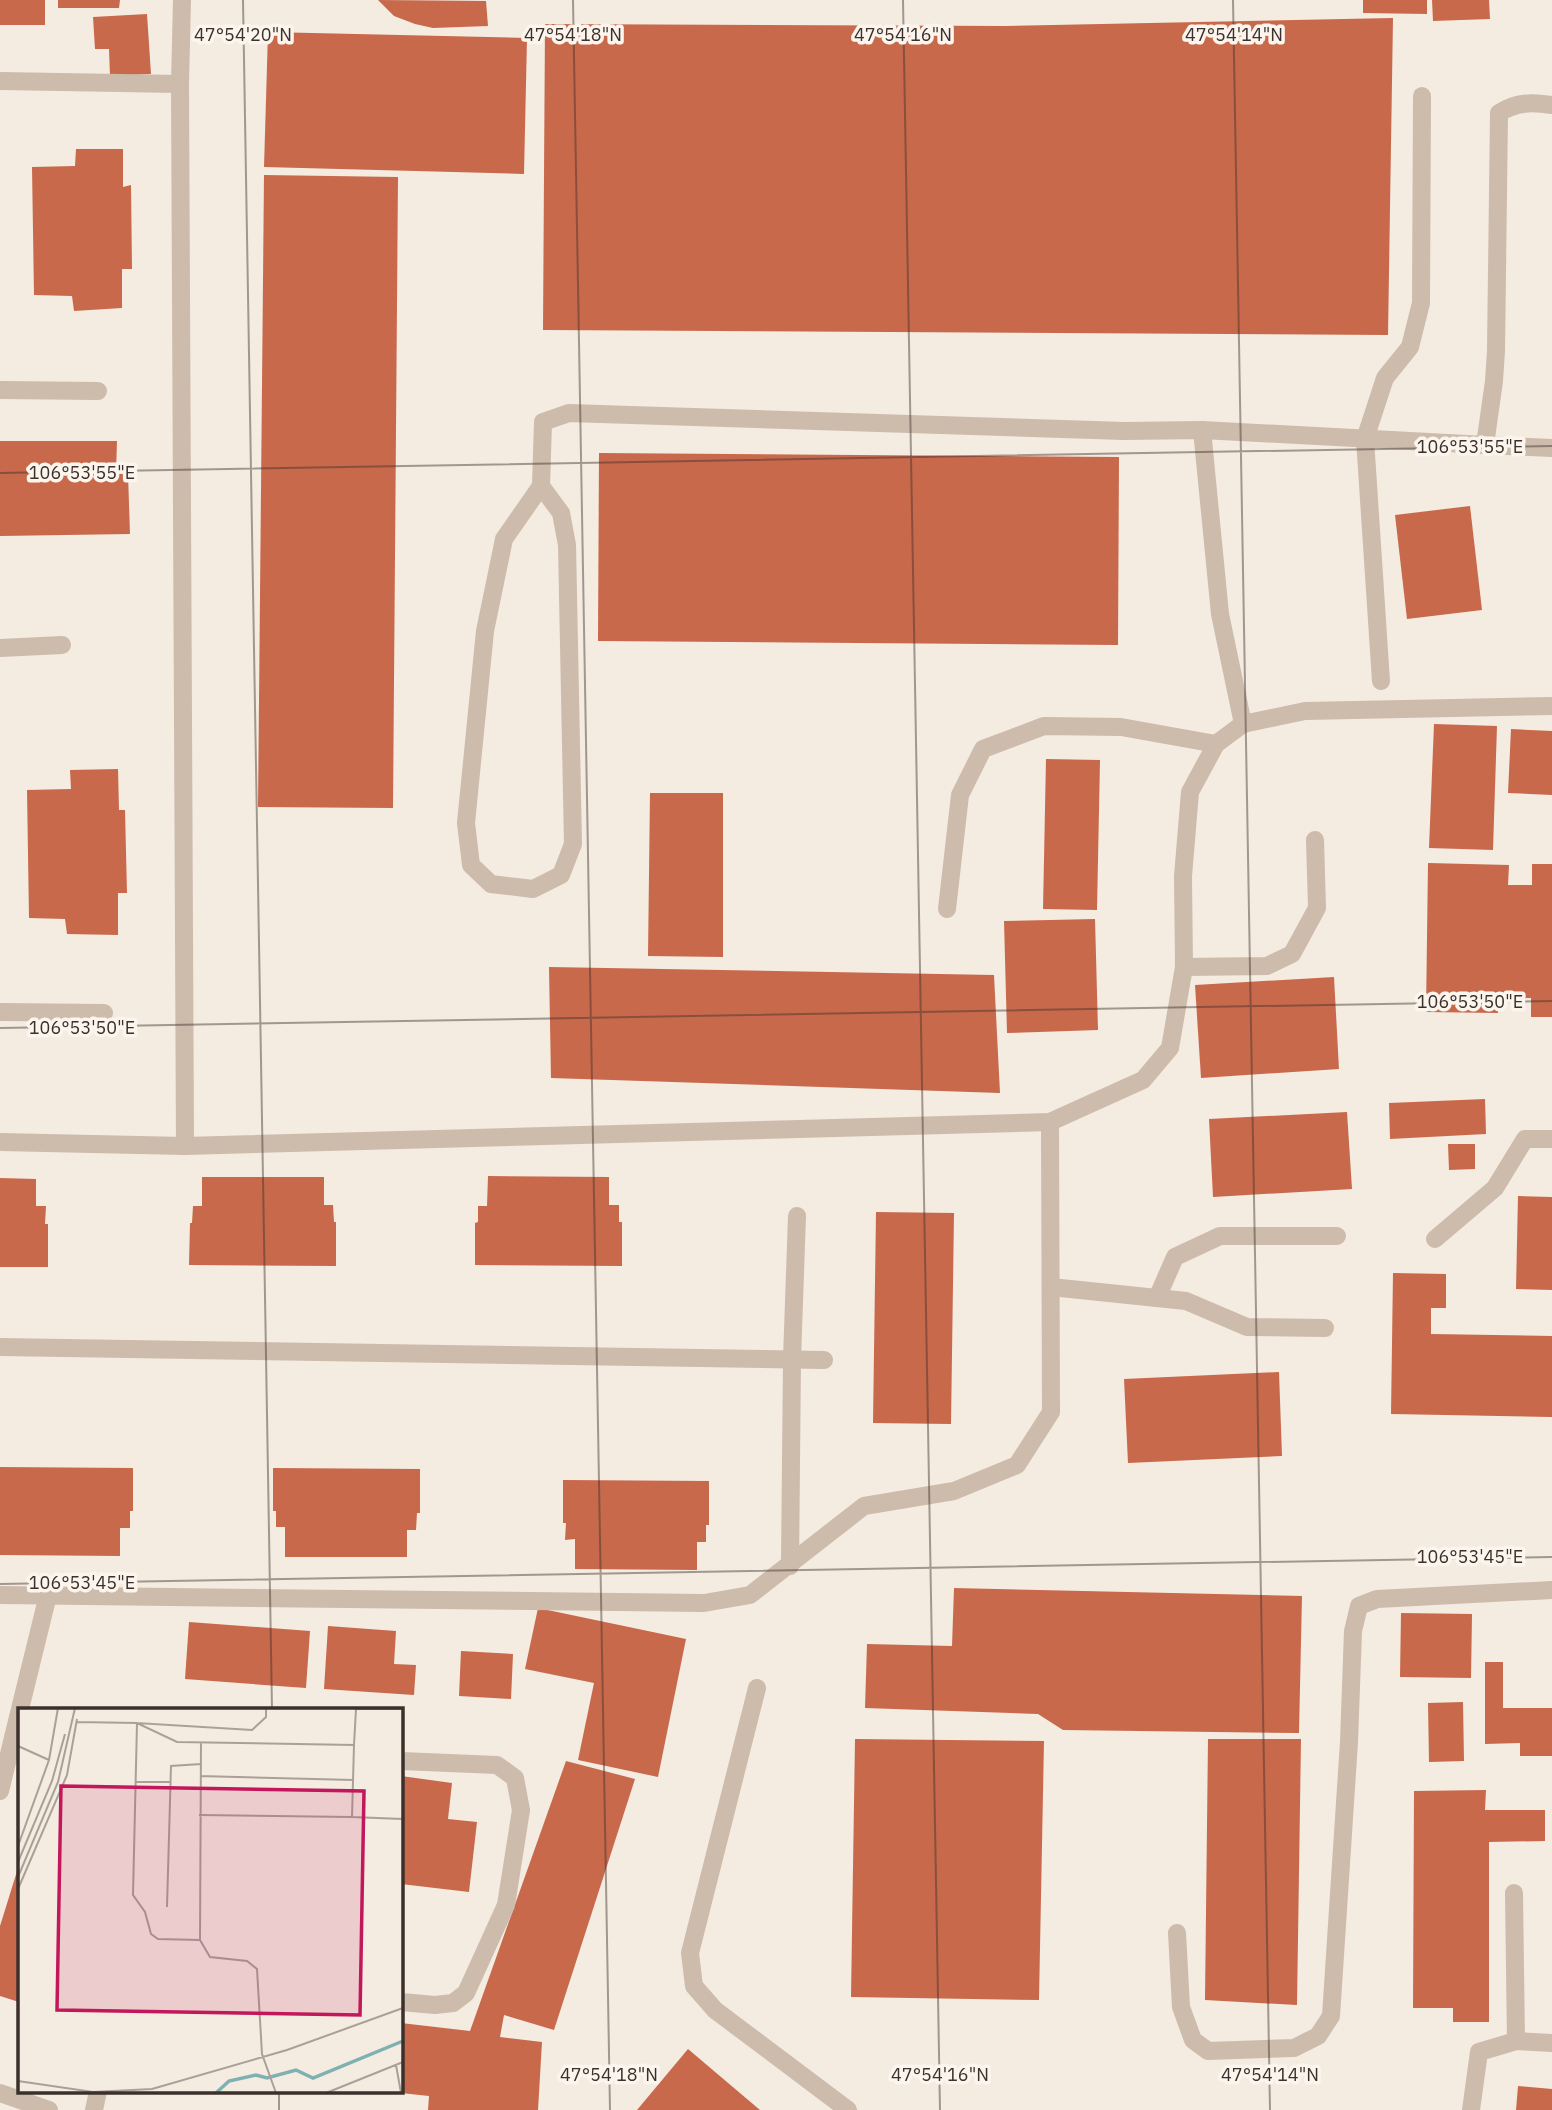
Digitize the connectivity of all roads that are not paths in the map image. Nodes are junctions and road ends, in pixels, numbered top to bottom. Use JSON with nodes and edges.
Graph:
{"nodes":[{"id":1,"x":182,"y":0,"type":"edge"},
{"id":2,"x":0,"y":81,"type":"edge"},
{"id":3,"x":180,"y":84,"type":"junction"},
{"id":4,"x":1422,"y":96,"type":"dead end"},
{"id":5,"x":1552,"y":105,"type":"edge"},
{"id":6,"x":0,"y":390,"type":"edge"},
{"id":7,"x":98,"y":391,"type":"dead end"},
{"id":8,"x":1202,"y":430,"type":"junction"},
{"id":9,"x":1365,"y":439,"type":"junction"},
{"id":10,"x":1485,"y":446,"type":"junction"},
{"id":11,"x":1552,"y":448,"type":"edge"},
{"id":12,"x":541,"y":486,"type":"junction"},
{"id":13,"x":62,"y":645,"type":"dead end"},
{"id":14,"x":0,"y":648,"type":"edge"},
{"id":15,"x":1381,"y":681,"type":"dead end"},
{"id":16,"x":1552,"y":706,"type":"edge"},
{"id":17,"x":1243,"y":724,"type":"junction"},
{"id":18,"x":1216,"y":744,"type":"junction"},
{"id":19,"x":1314,"y":840,"type":"dead end"},
{"id":20,"x":947,"y":909,"type":"dead end"},
{"id":21,"x":1184,"y":967,"type":"junction"},
{"id":22,"x":0,"y":1012,"type":"edge"},
{"id":23,"x":104,"y":1013,"type":"dead end"},
{"id":24,"x":1050,"y":1122,"type":"junction"},
{"id":25,"x":1552,"y":1139,"type":"edge"},
{"id":26,"x":0,"y":1142,"type":"edge"},
{"id":27,"x":185,"y":1146,"type":"junction"},
{"id":28,"x":797,"y":1216,"type":"dead end"},
{"id":29,"x":1337,"y":1236,"type":"dead end"},
{"id":30,"x":1435,"y":1239,"type":"dead end"},
{"id":31,"x":1051,"y":1287,"type":"junction"},
{"id":32,"x":1157,"y":1298,"type":"junction"},
{"id":33,"x":1325,"y":1328,"type":"dead end"},
{"id":34,"x":0,"y":1347,"type":"edge"},
{"id":35,"x":792,"y":1359,"type":"junction"},
{"id":36,"x":824,"y":1360,"type":"dead end"},
{"id":37,"x":790,"y":1566,"type":"junction"},
{"id":38,"x":1552,"y":1590,"type":"edge"},
{"id":39,"x":0,"y":1595,"type":"edge"},
{"id":40,"x":48,"y":1595,"type":"junction"},
{"id":41,"x":757,"y":1688,"type":"dead end"},
{"id":42,"x":21,"y":1708,"type":"edge"},
{"id":43,"x":18,"y":1719,"type":"edge"},
{"id":44,"x":402,"y":1761,"type":"edge"},
{"id":45,"x":0,"y":1791,"type":"edge"},
{"id":46,"x":1514,"y":1893,"type":"dead end"},
{"id":47,"x":1177,"y":1933,"type":"dead end"},
{"id":48,"x":402,"y":2001,"type":"edge"},
{"id":49,"x":1516,"y":2040,"type":"junction"},
{"id":50,"x":1552,"y":2043,"type":"edge"},
{"id":51,"x":98,"y":2092,"type":"edge"},
{"id":52,"x":0,"y":2094,"type":"edge"},
{"id":53,"x":49,"y":2110,"type":"edge"},
{"id":54,"x":93,"y":2110,"type":"edge"},
{"id":55,"x":848,"y":2110,"type":"edge"},
{"id":56,"x":1471,"y":2110,"type":"edge"}],
"edges":[{"from":1,"to":3,"type":"street"},
{"from":2,"to":3,"type":"street"},
{"from":3,"to":27,"type":"street"},
{"from":4,"to":9,"type":"street"},
{"from":5,"to":10,"type":"street"},
{"from":6,"to":7,"type":"street"},
{"from":8,"to":9,"type":"street"},
{"from":8,"to":12,"type":"street"},
{"from":8,"to":17,"type":"street"},
{"from":9,"to":10,"type":"street"},
{"from":9,"to":15,"type":"street"},
{"from":10,"to":11,"type":"street"},
{"from":12,"to":12,"type":"street"},
{"from":13,"to":14,"type":"street"},
{"from":16,"to":17,"type":"street"},
{"from":17,"to":18,"type":"street"},
{"from":18,"to":20,"type":"street"},
{"from":18,"to":21,"type":"street"},
{"from":19,"to":21,"type":"street"},
{"from":21,"to":24,"type":"street"},
{"from":22,"to":23,"type":"street"},
{"from":24,"to":27,"type":"street"},
{"from":24,"to":31,"type":"street"},
{"from":25,"to":30,"type":"street"},
{"from":26,"to":27,"type":"street"},
{"from":28,"to":35,"type":"street"},
{"from":29,"to":32,"type":"street"},
{"from":31,"to":32,"type":"street"},
{"from":31,"to":37,"type":"street"},
{"from":32,"to":33,"type":"street"},
{"from":34,"to":35,"type":"street"},
{"from":35,"to":36,"type":"street"},
{"from":35,"to":37,"type":"street"},
{"from":37,"to":40,"type":"street"},
{"from":38,"to":47,"type":"street"},
{"from":39,"to":40,"type":"street"},
{"from":40,"to":42,"type":"street"},
{"from":41,"to":55,"type":"street"},
{"from":43,"to":45,"type":"street"},
{"from":44,"to":48,"type":"street"},
{"from":46,"to":49,"type":"street"},
{"from":49,"to":50,"type":"street"},
{"from":49,"to":56,"type":"street"},
{"from":51,"to":54,"type":"street"},
{"from":52,"to":53,"type":"street"}]}
